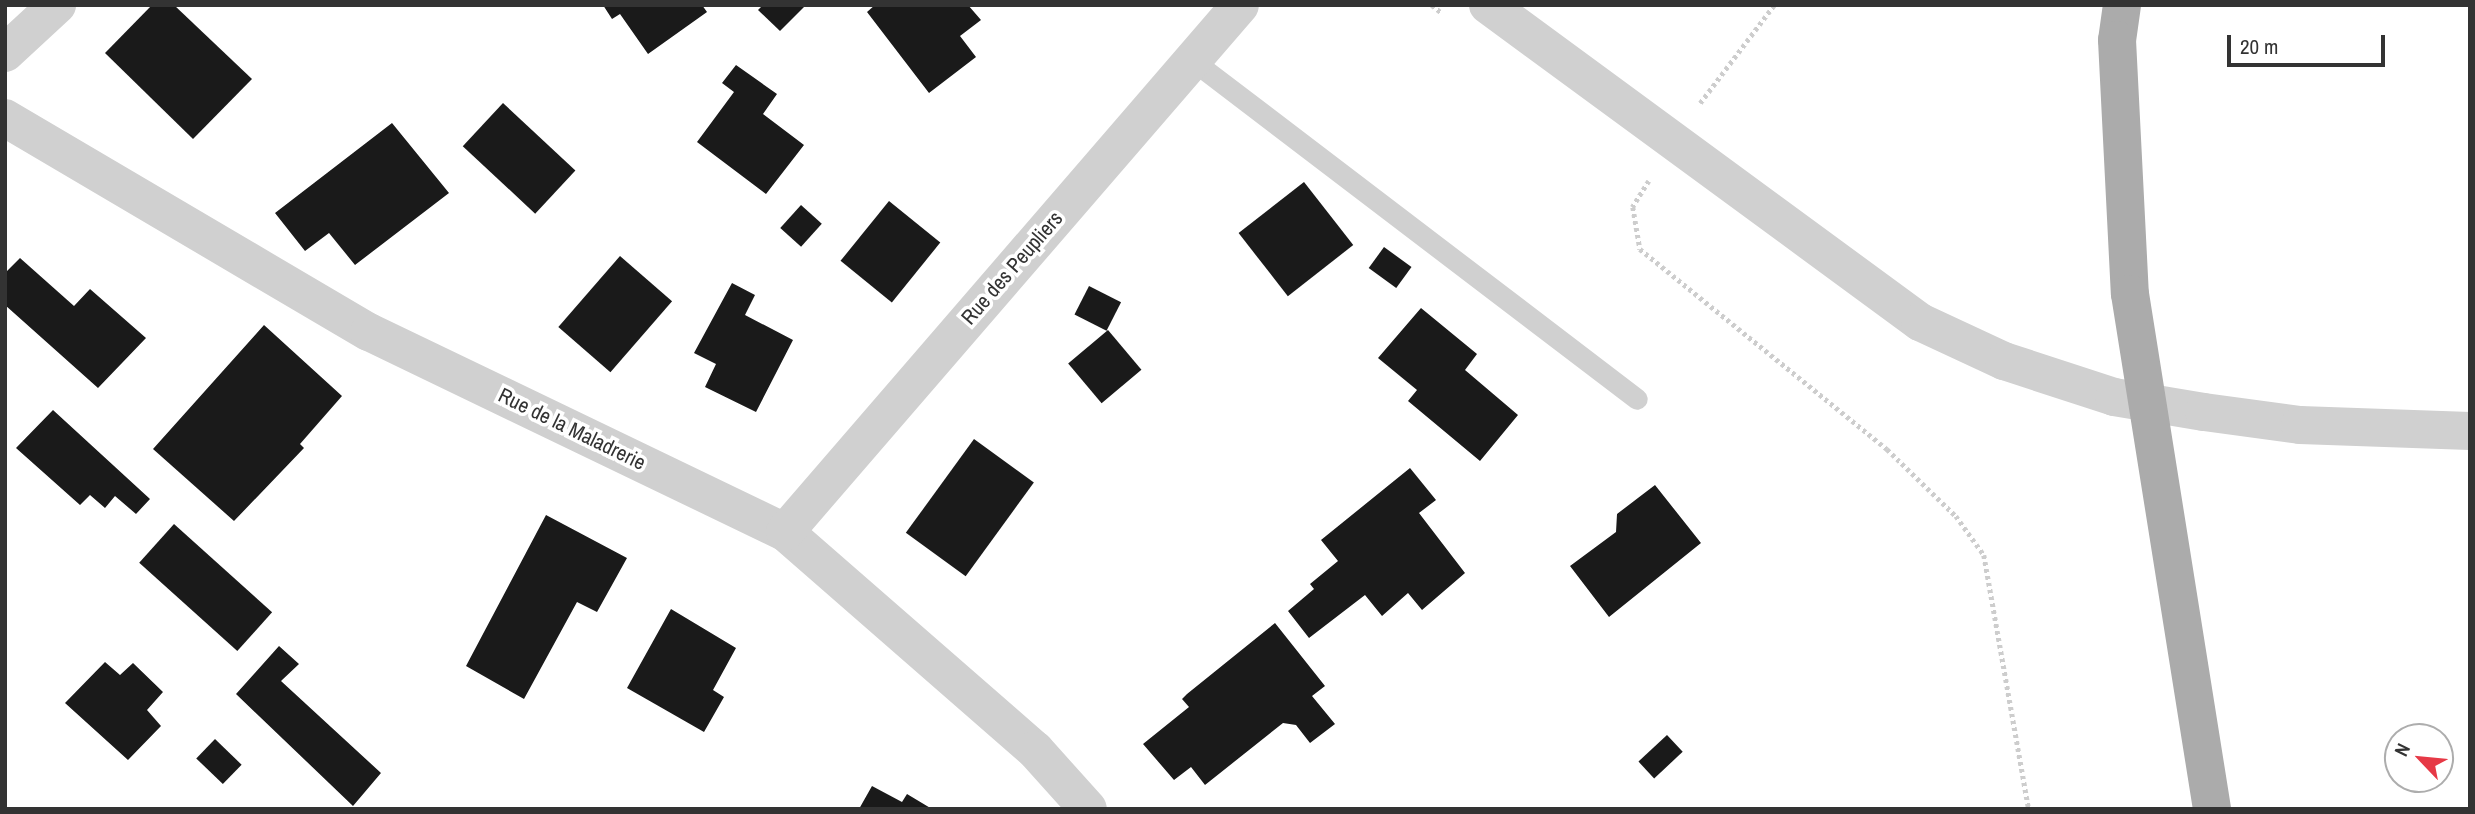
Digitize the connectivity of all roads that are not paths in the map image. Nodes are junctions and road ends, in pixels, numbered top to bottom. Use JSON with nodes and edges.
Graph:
{"nodes":[{"id":1,"x":57,"y":5,"type":"edge"},
{"id":2,"x":1240,"y":5,"type":"edge"},
{"id":3,"x":1488,"y":5,"type":"edge"},
{"id":4,"x":2122,"y":5,"type":"edge"},
{"id":5,"x":5,"y":53,"type":"edge"},
{"id":6,"x":1192,"y":60,"type":"junction"},
{"id":7,"x":5,"y":118,"type":"edge"},
{"id":8,"x":1637,"y":399,"type":"dead end"},
{"id":9,"x":2470,"y":431,"type":"edge"},
{"id":10,"x":785,"y":532,"type":"junction"},
{"id":11,"x":1088,"y":809,"type":"edge"},
{"id":12,"x":2212,"y":809,"type":"edge"}],
"edges":[{"from":1,"to":5,"type":"street"},
{"from":2,"to":6,"type":"street","name":"Rue des Peupliers"},
{"from":3,"to":9,"type":"street"},
{"from":4,"to":12,"type":"main road"},
{"from":6,"to":8,"type":"lane"},
{"from":6,"to":10,"type":"street","name":"Rue des Peupliers"},
{"from":7,"to":10,"type":"street","name":"Rue de la Maladrerie"},
{"from":10,"to":11,"type":"street","name":"Rue de la Maladrerie"}]}
